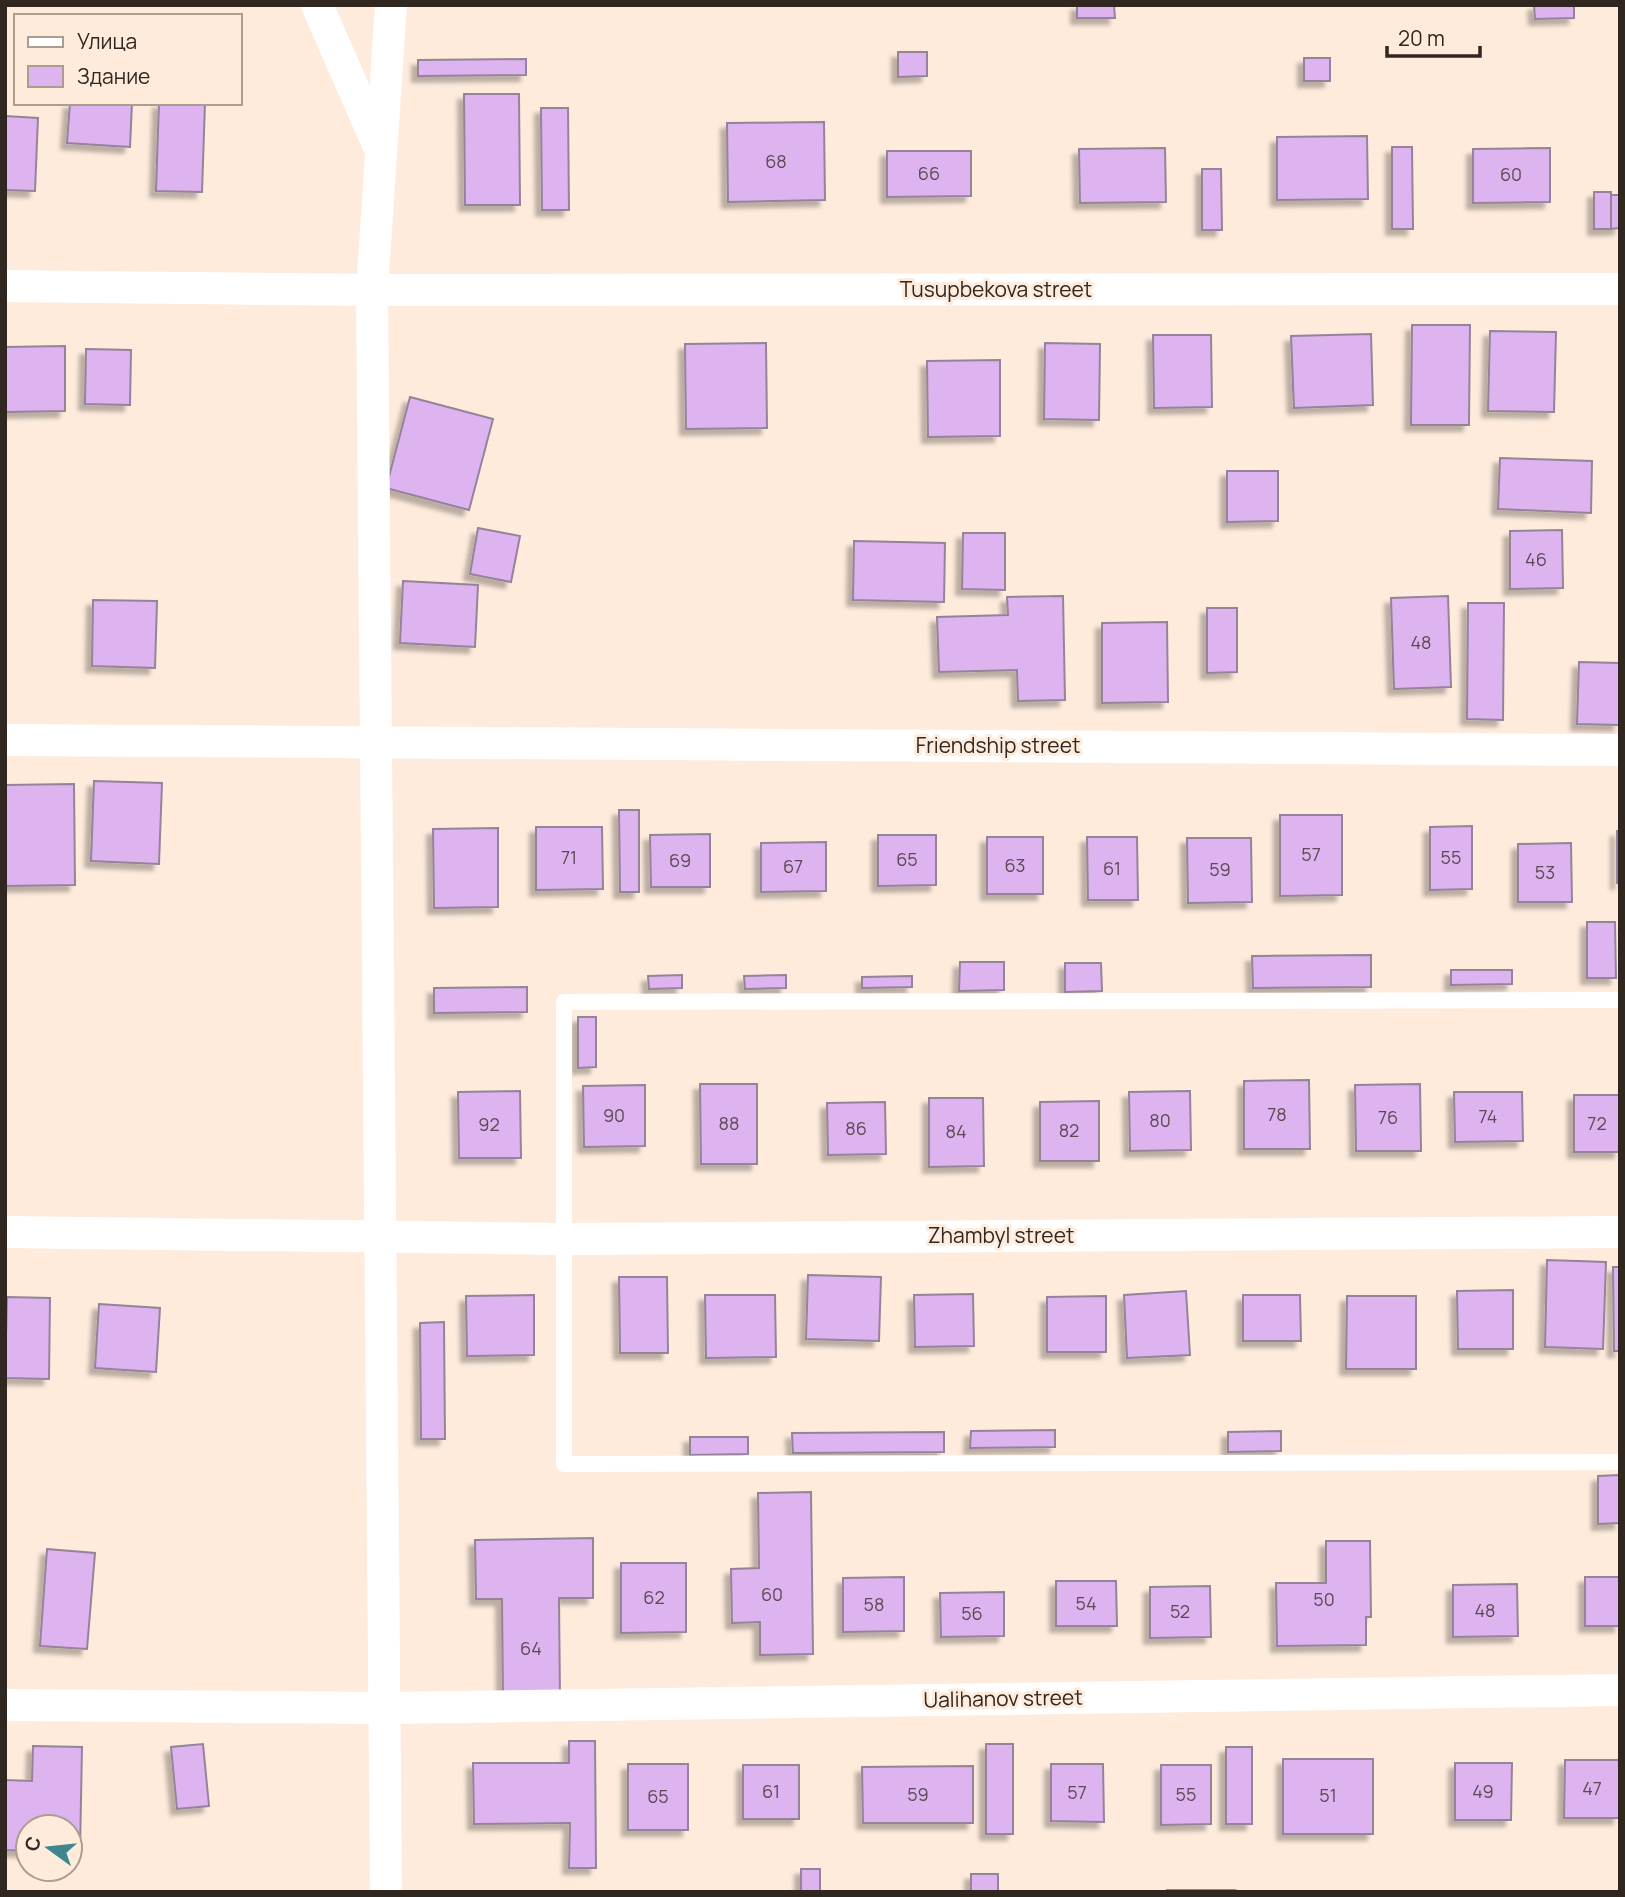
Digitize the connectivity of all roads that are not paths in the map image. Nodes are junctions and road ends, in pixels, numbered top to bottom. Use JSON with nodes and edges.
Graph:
{"nodes":[{"id":1,"x":317,"y":5,"type":"edge"},
{"id":2,"x":391,"y":5,"type":"edge"},
{"id":3,"x":382,"y":153,"type":"junction"},
{"id":4,"x":5,"y":286,"type":"edge"},
{"id":5,"x":1620,"y":289,"type":"edge"},
{"id":6,"x":372,"y":290,"type":"junction"},
{"id":7,"x":5,"y":740,"type":"edge"},
{"id":8,"x":376,"y":742,"type":"junction"},
{"id":9,"x":1620,"y":750,"type":"edge"},
{"id":10,"x":1620,"y":1000,"type":"edge"},
{"id":11,"x":5,"y":1232,"type":"edge"},
{"id":12,"x":1620,"y":1232,"type":"edge"},
{"id":13,"x":381,"y":1236,"type":"junction"},
{"id":14,"x":564,"y":1239,"type":"junction"},
{"id":15,"x":1620,"y":1462,"type":"edge"},
{"id":16,"x":1620,"y":1690,"type":"edge"},
{"id":17,"x":5,"y":1705,"type":"edge"},
{"id":18,"x":386,"y":1708,"type":"junction"},
{"id":19,"x":386,"y":1892,"type":"edge"}],
"edges":[{"from":1,"to":3,"type":"street"},
{"from":2,"to":3,"type":"street"},
{"from":3,"to":6,"type":"street"},
{"from":4,"to":6,"type":"street","name":"Tusupbekova street"},
{"from":5,"to":6,"type":"street","name":"Tusupbekova street"},
{"from":6,"to":8,"type":"street"},
{"from":7,"to":8,"type":"street","name":"Friendship street"},
{"from":8,"to":9,"type":"street","name":"Friendship street"},
{"from":8,"to":13,"type":"street"},
{"from":10,"to":14,"type":"lane"},
{"from":11,"to":13,"type":"street","name":"Zhambyl street"},
{"from":12,"to":14,"type":"street","name":"Zhambyl street"},
{"from":13,"to":14,"type":"street","name":"Zhambyl street"},
{"from":13,"to":18,"type":"street"},
{"from":14,"to":15,"type":"lane"},
{"from":16,"to":18,"type":"street","name":"Ualihanov street"},
{"from":17,"to":18,"type":"street","name":"Ualihanov street"},
{"from":18,"to":19,"type":"street"}]}
